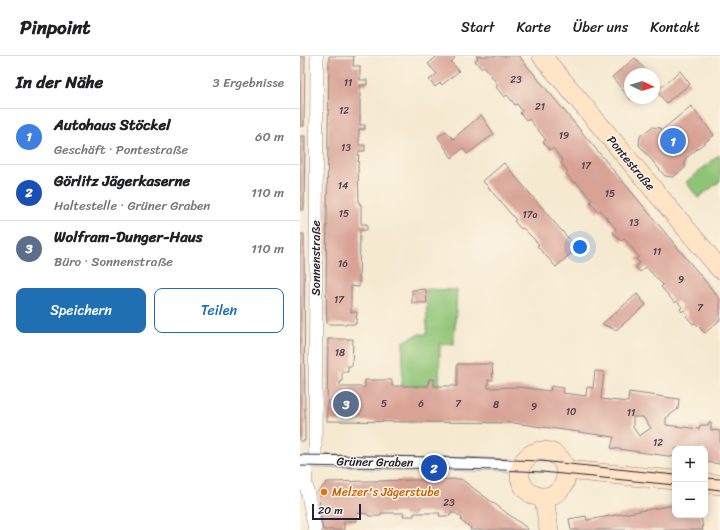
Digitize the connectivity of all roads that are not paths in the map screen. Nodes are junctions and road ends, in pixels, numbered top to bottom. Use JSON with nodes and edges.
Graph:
{"nodes":[{"id":1,"x":317,"y":56,"type":"edge"},
{"id":2,"x":542,"y":56,"type":"edge"},
{"id":3,"x":720,"y":269,"type":"edge"},
{"id":4,"x":307,"y":461,"type":"edge"},
{"id":5,"x":521,"y":466,"type":"junction"},
{"id":6,"x":566,"y":470,"type":"junction"},
{"id":7,"x":672,"y":480,"type":"edge"},
{"id":8,"x":708,"y":483,"type":"edge"},
{"id":9,"x":720,"y":484,"type":"edge"},
{"id":10,"x":544,"y":498,"type":"junction"},
{"id":11,"x":315,"y":530,"type":"edge"},
{"id":12,"x":549,"y":530,"type":"edge"}],
"edges":[{"from":1,"to":4,"type":"street","name":"Sonnenstraße"},
{"from":2,"to":3,"type":"street","name":"Pontestraße"},
{"from":4,"to":5,"type":"street","name":"Grüner Graben"},
{"from":4,"to":11,"type":"street","name":"Sonnenstraße"},
{"from":5,"to":6,"type":"street"},
{"from":5,"to":10,"type":"street"},
{"from":6,"to":7,"type":"street"},
{"from":6,"to":10,"type":"street"},
{"from":8,"to":9,"type":"street"},
{"from":10,"to":12,"type":"street"}]}
